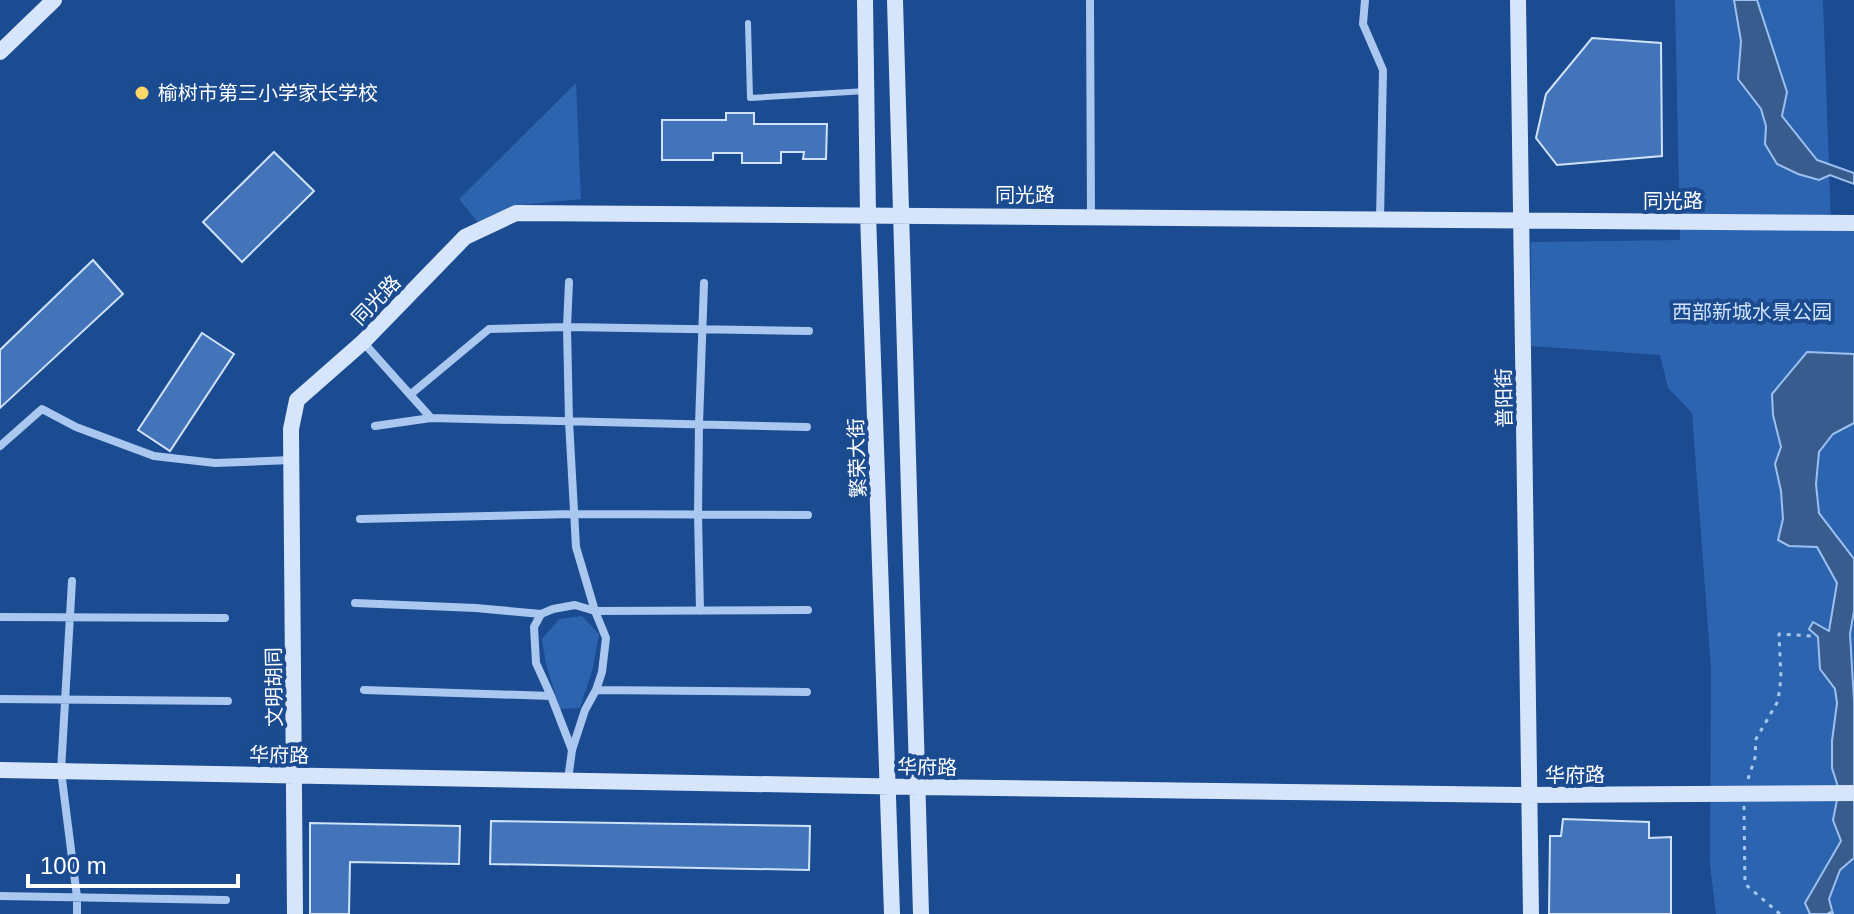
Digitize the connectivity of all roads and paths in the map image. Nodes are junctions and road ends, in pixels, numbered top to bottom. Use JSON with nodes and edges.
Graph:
{"nodes":[{"id":1,"x":54,"y":0,"type":"edge"},
{"id":2,"x":865,"y":0,"type":"edge"},
{"id":3,"x":895,"y":0,"type":"edge"},
{"id":4,"x":1090,"y":0,"type":"edge"},
{"id":5,"x":1365,"y":0,"type":"edge"},
{"id":6,"x":1518,"y":0,"type":"edge"},
{"id":7,"x":748,"y":23,"type":"dead end"},
{"id":8,"x":0,"y":52,"type":"edge"},
{"id":9,"x":866,"y":91,"type":"junction"},
{"id":10,"x":868,"y":214,"type":"junction"},
{"id":11,"x":899,"y":214,"type":"junction"},
{"id":12,"x":1091,"y":216,"type":"junction"},
{"id":13,"x":1380,"y":219,"type":"junction"},
{"id":14,"x":1522,"y":220,"type":"junction"},
{"id":15,"x":1854,"y":223,"type":"edge"},
{"id":16,"x":569,"y":282,"type":"dead end"},
{"id":17,"x":704,"y":283,"type":"dead end"},
{"id":18,"x":567,"y":327,"type":"junction"},
{"id":19,"x":703,"y":329,"type":"junction"},
{"id":20,"x":809,"y":331,"type":"dead end"},
{"id":21,"x":363,"y":342,"type":"junction"},
{"id":22,"x":411,"y":394,"type":"junction"},
{"id":23,"x":431,"y":418,"type":"junction"},
{"id":24,"x":569,"y":421,"type":"junction"},
{"id":25,"x":699,"y":424,"type":"junction"},
{"id":26,"x":375,"y":426,"type":"dead end"},
{"id":27,"x":807,"y":427,"type":"dead end"},
{"id":28,"x":291,"y":429,"type":"joint"},
{"id":29,"x":0,"y":446,"type":"edge"},
{"id":30,"x":291,"y":460,"type":"junction"},
{"id":31,"x":575,"y":514,"type":"junction"},
{"id":32,"x":698,"y":514,"type":"junction"},
{"id":33,"x":808,"y":515,"type":"dead end"},
{"id":34,"x":360,"y":519,"type":"dead end"},
{"id":35,"x":72,"y":581,"type":"dead end"},
{"id":36,"x":355,"y":603,"type":"dead end"},
{"id":37,"x":808,"y":610,"type":"dead end"},
{"id":38,"x":595,"y":611,"type":"junction"},
{"id":39,"x":700,"y":611,"type":"junction"},
{"id":40,"x":541,"y":614,"type":"junction"},
{"id":41,"x":0,"y":617,"type":"edge"},
{"id":42,"x":69,"y":617,"type":"junction"},
{"id":43,"x":225,"y":618,"type":"dead end"},
{"id":44,"x":1812,"y":636,"type":"dead end"},
{"id":45,"x":364,"y":690,"type":"dead end"},
{"id":46,"x":596,"y":690,"type":"junction"},
{"id":47,"x":807,"y":692,"type":"dead end"},
{"id":48,"x":551,"y":696,"type":"junction"},
{"id":49,"x":0,"y":699,"type":"edge"},
{"id":50,"x":65,"y":700,"type":"junction"},
{"id":51,"x":228,"y":701,"type":"dead end"},
{"id":52,"x":572,"y":750,"type":"junction"},
{"id":53,"x":0,"y":770,"type":"edge"},
{"id":54,"x":61,"y":771,"type":"junction"},
{"id":55,"x":295,"y":775,"type":"junction"},
{"id":56,"x":568,"y":780,"type":"junction"},
{"id":57,"x":889,"y":787,"type":"junction"},
{"id":58,"x":918,"y":787,"type":"junction"},
{"id":59,"x":1854,"y":793,"type":"edge"},
{"id":60,"x":1529,"y":795,"type":"junction"},
{"id":61,"x":1744,"y":795,"type":"junction"},
{"id":62,"x":0,"y":896,"type":"edge"},
{"id":63,"x":77,"y":897,"type":"junction"},
{"id":64,"x":226,"y":900,"type":"dead end"},
{"id":65,"x":1835,"y":910,"type":"dead end"},
{"id":66,"x":77,"y":914,"type":"edge"},
{"id":67,"x":295,"y":914,"type":"edge"},
{"id":68,"x":892,"y":914,"type":"edge"},
{"id":69,"x":921,"y":914,"type":"edge"},
{"id":70,"x":1531,"y":914,"type":"edge"},
{"id":71,"x":1780,"y":914,"type":"edge"},
{"id":72,"x":1828,"y":914,"type":"edge"}],
"edges":[{"from":1,"to":8,"type":"street"},
{"from":2,"to":9,"type":"street","name":"繁荣大街"},
{"from":3,"to":11,"type":"street"},
{"from":4,"to":12,"type":"street"},
{"from":5,"to":13,"type":"street"},
{"from":6,"to":14,"type":"street","name":"普阳街"},
{"from":7,"to":9,"type":"lane"},
{"from":9,"to":10,"type":"street","name":"繁荣大街"},
{"from":10,"to":11,"type":"street","name":"同光路"},
{"from":10,"to":21,"type":"street","name":"同光路"},
{"from":10,"to":57,"type":"street","name":"繁荣大街"},
{"from":11,"to":12,"type":"street","name":"同光路"},
{"from":11,"to":58,"type":"street"},
{"from":12,"to":13,"type":"street","name":"同光路"},
{"from":13,"to":14,"type":"street","name":"同光路"},
{"from":14,"to":15,"type":"street","name":"同光路"},
{"from":14,"to":60,"type":"street","name":"普阳街"},
{"from":16,"to":18,"type":"street"},
{"from":17,"to":19,"type":"street"},
{"from":18,"to":19,"type":"street"},
{"from":18,"to":22,"type":"street"},
{"from":18,"to":24,"type":"street"},
{"from":19,"to":20,"type":"street"},
{"from":19,"to":25,"type":"street"},
{"from":21,"to":22,"type":"street"},
{"from":21,"to":28,"type":"street","name":"同光路"},
{"from":22,"to":23,"type":"street"},
{"from":23,"to":24,"type":"street"},
{"from":23,"to":26,"type":"street"},
{"from":24,"to":25,"type":"street"},
{"from":24,"to":31,"type":"street"},
{"from":25,"to":27,"type":"street"},
{"from":25,"to":32,"type":"street"},
{"from":28,"to":30,"type":"street","name":"文明胡同"},
{"from":29,"to":30,"type":"street"},
{"from":30,"to":55,"type":"street","name":"文明胡同"},
{"from":31,"to":32,"type":"street"},
{"from":31,"to":34,"type":"street"},
{"from":31,"to":38,"type":"street"},
{"from":32,"to":33,"type":"street"},
{"from":32,"to":39,"type":"street"},
{"from":35,"to":42,"type":"street"},
{"from":36,"to":40,"type":"street"},
{"from":37,"to":39,"type":"street"},
{"from":38,"to":39,"type":"street"},
{"from":38,"to":40,"type":"street"},
{"from":38,"to":46,"type":"street"},
{"from":40,"to":48,"type":"street"},
{"from":41,"to":42,"type":"street"},
{"from":42,"to":43,"type":"street"},
{"from":42,"to":50,"type":"street"},
{"from":44,"to":61,"type":"path"},
{"from":45,"to":48,"type":"street"},
{"from":46,"to":47,"type":"street"},
{"from":46,"to":52,"type":"street"},
{"from":48,"to":52,"type":"street"},
{"from":49,"to":50,"type":"street"},
{"from":50,"to":51,"type":"street"},
{"from":50,"to":54,"type":"street"},
{"from":52,"to":56,"type":"street"},
{"from":53,"to":54,"type":"street","name":"华府路"},
{"from":54,"to":55,"type":"street","name":"华府路"},
{"from":54,"to":63,"type":"street"},
{"from":55,"to":56,"type":"street","name":"华府路"},
{"from":55,"to":67,"type":"street","name":"文明胡同"},
{"from":56,"to":57,"type":"street","name":"华府路"},
{"from":57,"to":58,"type":"street","name":"华府路"},
{"from":57,"to":68,"type":"street","name":"繁荣大街"},
{"from":58,"to":60,"type":"street","name":"华府路"},
{"from":58,"to":69,"type":"street"},
{"from":59,"to":61,"type":"street","name":"华府路"},
{"from":60,"to":61,"type":"street","name":"华府路"},
{"from":60,"to":70,"type":"street","name":"普阳街"},
{"from":61,"to":71,"type":"path"},
{"from":62,"to":63,"type":"street"},
{"from":63,"to":64,"type":"street"},
{"from":63,"to":66,"type":"street"},
{"from":65,"to":72,"type":"path"}]}
